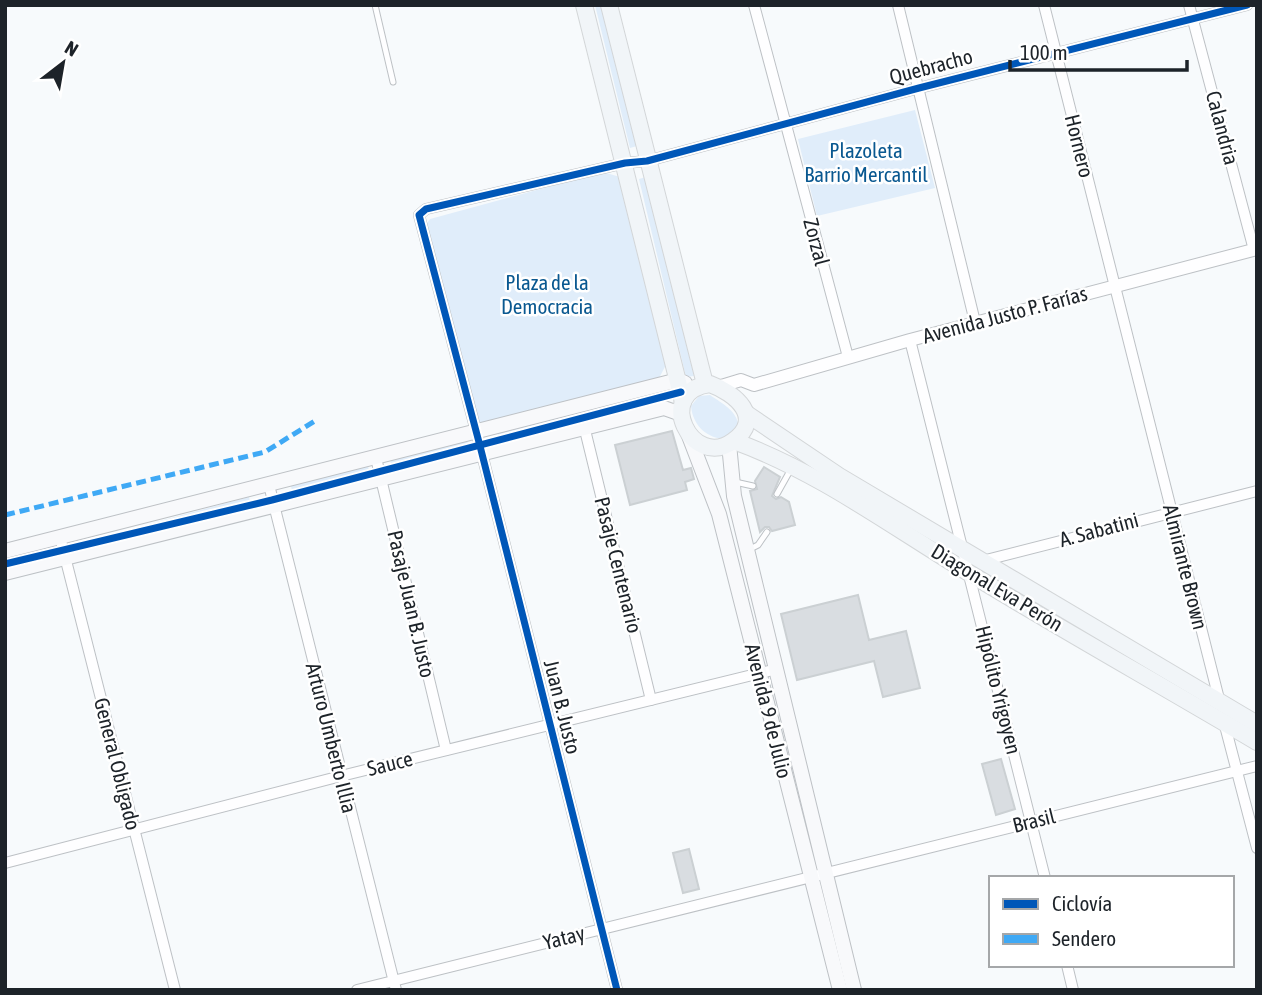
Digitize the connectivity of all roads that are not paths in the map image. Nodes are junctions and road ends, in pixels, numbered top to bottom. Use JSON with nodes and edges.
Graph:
{"nodes":[{"id":1,"x":375,"y":5,"type":"edge"},
{"id":2,"x":584,"y":5,"type":"edge"},
{"id":3,"x":609,"y":5,"type":"edge"},
{"id":4,"x":754,"y":5,"type":"edge"},
{"id":5,"x":898,"y":5,"type":"edge"},
{"id":6,"x":1044,"y":5,"type":"edge"},
{"id":7,"x":1189,"y":5,"type":"edge"},
{"id":8,"x":1247,"y":5,"type":"edge"},
{"id":9,"x":1193,"y":21,"type":"junction"},
{"id":10,"x":1056,"y":53,"type":"junction"},
{"id":11,"x":393,"y":82,"type":"dead end"},
{"id":12,"x":919,"y":88,"type":"junction"},
{"id":13,"x":784,"y":124,"type":"junction"},
{"id":14,"x":647,"y":161,"type":"junction"},
{"id":15,"x":625,"y":163,"type":"junction"},
{"id":16,"x":1255,"y":250,"type":"edge"},
{"id":17,"x":1113,"y":286,"type":"junction"},
{"id":18,"x":975,"y":322,"type":"junction"},
{"id":19,"x":911,"y":340,"type":"junction"},
{"id":20,"x":848,"y":357,"type":"junction"},
{"id":21,"x":677,"y":380,"type":"junction"},
{"id":22,"x":754,"y":385,"type":"junction"},
{"id":23,"x":706,"y":386,"type":"junction"},
{"id":24,"x":682,"y":408,"type":"junction"},
{"id":25,"x":746,"y":410,"type":"junction"},
{"id":26,"x":585,"y":430,"type":"junction"},
{"id":27,"x":476,"y":432,"type":"junction"},
{"id":28,"x":689,"y":436,"type":"junction"},
{"id":29,"x":731,"y":442,"type":"junction"},
{"id":30,"x":482,"y":456,"type":"junction"},
{"id":31,"x":376,"y":458,"type":"junction"},
{"id":32,"x":793,"y":466,"type":"junction"},
{"id":33,"x":382,"y":481,"type":"junction"},
{"id":34,"x":731,"y":482,"type":"junction"},
{"id":35,"x":269,"y":485,"type":"junction"},
{"id":36,"x":753,"y":486,"type":"dead end"},
{"id":37,"x":1257,"y":491,"type":"edge"},
{"id":38,"x":777,"y":494,"type":"dead end"},
{"id":39,"x":274,"y":508,"type":"junction"},
{"id":40,"x":1171,"y":512,"type":"junction"},
{"id":41,"x":767,"y":532,"type":"dead end"},
{"id":42,"x":60,"y":537,"type":"junction"},
{"id":43,"x":962,"y":549,"type":"junction"},
{"id":44,"x":5,"y":551,"type":"edge"},
{"id":45,"x":747,"y":551,"type":"junction"},
{"id":46,"x":65,"y":559,"type":"junction"},
{"id":47,"x":982,"y":561,"type":"junction"},
{"id":48,"x":5,"y":573,"type":"edge"},
{"id":49,"x":970,"y":573,"type":"junction"},
{"id":50,"x":777,"y":669,"type":"junction"},
{"id":51,"x":759,"y":674,"type":"junction"},
{"id":52,"x":652,"y":700,"type":"junction"},
{"id":53,"x":1220,"y":703,"type":"junction"},
{"id":54,"x":1224,"y":723,"type":"junction"},
{"id":55,"x":1257,"y":724,"type":"edge"},
{"id":56,"x":549,"y":725,"type":"junction"},
{"id":57,"x":1257,"y":742,"type":"edge"},
{"id":58,"x":446,"y":750,"type":"junction"},
{"id":59,"x":1257,"y":766,"type":"edge"},
{"id":60,"x":1237,"y":771,"type":"junction"},
{"id":61,"x":341,"y":776,"type":"junction"},
{"id":62,"x":1030,"y":822,"type":"junction"},
{"id":63,"x":135,"y":831,"type":"junction"},
{"id":64,"x":1257,"y":848,"type":"edge"},
{"id":65,"x":5,"y":863,"type":"edge"},
{"id":66,"x":819,"y":875,"type":"junction"},
{"id":67,"x":1044,"y":876,"type":"edge"},
{"id":68,"x":601,"y":929,"type":"junction"},
{"id":69,"x":1067,"y":967,"type":"edge"},
{"id":70,"x":394,"y":985,"type":"edge"},
{"id":71,"x":175,"y":990,"type":"edge"},
{"id":72,"x":357,"y":990,"type":"edge"},
{"id":73,"x":617,"y":990,"type":"edge"},
{"id":74,"x":840,"y":990,"type":"edge"},
{"id":75,"x":855,"y":990,"type":"edge"},
{"id":76,"x":1073,"y":990,"type":"edge"}],
"edges":[{"from":1,"to":11,"type":"lane"},
{"from":2,"to":15,"type":"main road"},
{"from":3,"to":14,"type":"main road"},
{"from":4,"to":13,"type":"street","name":"Zorzal"},
{"from":5,"to":12,"type":"street"},
{"from":6,"to":10,"type":"street","name":"Hornero"},
{"from":7,"to":9,"type":"street","name":"Calandria"},
{"from":8,"to":9,"type":"street","name":"Quebracho"},
{"from":9,"to":10,"type":"street","name":"Quebracho"},
{"from":9,"to":16,"type":"street","name":"Calandria"},
{"from":10,"to":12,"type":"street","name":"Quebracho"},
{"from":10,"to":17,"type":"street","name":"Hornero"},
{"from":12,"to":13,"type":"street","name":"Quebracho"},
{"from":12,"to":18,"type":"street"},
{"from":13,"to":14,"type":"street","name":"Quebracho"},
{"from":13,"to":20,"type":"street","name":"Zorzal"},
{"from":14,"to":15,"type":"street","name":"Quebracho"},
{"from":14,"to":23,"type":"main road"},
{"from":15,"to":21,"type":"main road"},
{"from":15,"to":27,"type":"street","name":"Quebracho"},
{"from":16,"to":17,"type":"street","name":"Avenida Justo P. Farías"},
{"from":17,"to":18,"type":"street","name":"Avenida Justo P. Farías"},
{"from":17,"to":40,"type":"street","name":"Almirante Brown"},
{"from":18,"to":19,"type":"street","name":"Avenida Justo P. Farías"},
{"from":19,"to":20,"type":"street","name":"Avenida Justo P. Farías"},
{"from":19,"to":43,"type":"street","name":"Hipólito Yrigoyen"},
{"from":20,"to":22,"type":"street","name":"Avenida Justo P. Farías"},
{"from":21,"to":23,"type":"main road"},
{"from":21,"to":24,"type":"main road"},
{"from":21,"to":27,"type":"main road"},
{"from":22,"to":23,"type":"street","name":"Avenida Justo P. Farías"},
{"from":22,"to":25,"type":"street"},
{"from":23,"to":24,"type":"main road"},
{"from":23,"to":25,"type":"main road"},
{"from":24,"to":26,"type":"main road"},
{"from":24,"to":28,"type":"main road"},
{"from":25,"to":29,"type":"main road"},
{"from":25,"to":43,"type":"main road","name":"Diagonal Eva Perón"},
{"from":26,"to":30,"type":"main road"},
{"from":26,"to":52,"type":"street","name":"Pasaje Centenario"},
{"from":27,"to":30,"type":"street","name":"Juan B. Justo"},
{"from":27,"to":31,"type":"main road"},
{"from":28,"to":29,"type":"main road"},
{"from":28,"to":51,"type":"main road","name":"Avenida 9 de Julio"},
{"from":29,"to":32,"type":"main road","name":"Diagonal Eva Perón"},
{"from":29,"to":34,"type":"main road","name":"Avenida 9 de Julio"},
{"from":30,"to":33,"type":"main road"},
{"from":30,"to":56,"type":"street","name":"Juan B. Justo"},
{"from":31,"to":33,"type":"street","name":"Pasaje Juan B. Justo"},
{"from":31,"to":35,"type":"main road"},
{"from":32,"to":38,"type":"lane"},
{"from":32,"to":49,"type":"main road","name":"Diagonal Eva Perón"},
{"from":33,"to":39,"type":"main road"},
{"from":33,"to":58,"type":"street","name":"Pasaje Juan B. Justo"},
{"from":34,"to":36,"type":"lane"},
{"from":34,"to":45,"type":"main road","name":"Avenida 9 de Julio"},
{"from":35,"to":39,"type":"street","name":"Arturo Umberto Illia"},
{"from":35,"to":42,"type":"main road"},
{"from":37,"to":40,"type":"street","name":"A. Sabatini"},
{"from":39,"to":46,"type":"main road"},
{"from":39,"to":61,"type":"street","name":"Arturo Umberto Illia"},
{"from":40,"to":47,"type":"street","name":"A. Sabatini"},
{"from":40,"to":53,"type":"street","name":"Almirante Brown"},
{"from":41,"to":45,"type":"lane"},
{"from":42,"to":44,"type":"main road"},
{"from":42,"to":46,"type":"street","name":"General Obligado"},
{"from":43,"to":47,"type":"main road","name":"Diagonal Eva Perón"},
{"from":43,"to":49,"type":"street","name":"Hipólito Yrigoyen"},
{"from":45,"to":50,"type":"main road","name":"Avenida 9 de Julio"},
{"from":46,"to":48,"type":"main road"},
{"from":46,"to":63,"type":"street","name":"General Obligado"},
{"from":47,"to":53,"type":"main road","name":"Diagonal Eva Perón"},
{"from":49,"to":54,"type":"main road","name":"Diagonal Eva Perón"},
{"from":49,"to":62,"type":"street","name":"Hipólito Yrigoyen"},
{"from":50,"to":51,"type":"street","name":"Sauce"},
{"from":50,"to":66,"type":"main road","name":"Avenida 9 de Julio"},
{"from":51,"to":52,"type":"street","name":"Sauce"},
{"from":51,"to":66,"type":"main road","name":"Avenida 9 de Julio"},
{"from":52,"to":56,"type":"street","name":"Sauce"},
{"from":53,"to":54,"type":"street","name":"Almirante Brown"},
{"from":53,"to":55,"type":"main road","name":"Diagonal Eva Perón"},
{"from":54,"to":57,"type":"main road","name":"Diagonal Eva Perón"},
{"from":54,"to":60,"type":"street","name":"Almirante Brown"},
{"from":56,"to":58,"type":"street","name":"Sauce"},
{"from":56,"to":68,"type":"street","name":"Juan B. Justo"},
{"from":58,"to":61,"type":"street","name":"Sauce"},
{"from":59,"to":60,"type":"street","name":"Brasil"},
{"from":60,"to":62,"type":"street","name":"Brasil"},
{"from":60,"to":64,"type":"street","name":"Almirante Brown"},
{"from":61,"to":63,"type":"street","name":"Sauce"},
{"from":61,"to":70,"type":"street","name":"Arturo Umberto Illia"},
{"from":62,"to":66,"type":"street","name":"Brasil"},
{"from":62,"to":67,"type":"street","name":"Hipólito Yrigoyen"},
{"from":63,"to":65,"type":"street","name":"Sauce"},
{"from":63,"to":71,"type":"street","name":"General Obligado"},
{"from":66,"to":68,"type":"street","name":"Yatay"},
{"from":66,"to":74,"type":"main road","name":"Avenida 9 de Julio"},
{"from":66,"to":75,"type":"main road","name":"Avenida 9 de Julio"},
{"from":68,"to":70,"type":"street","name":"Yatay"},
{"from":68,"to":73,"type":"street","name":"Juan B. Justo"},
{"from":69,"to":76,"type":"street"},
{"from":70,"to":72,"type":"street","name":"Yatay"}]}
